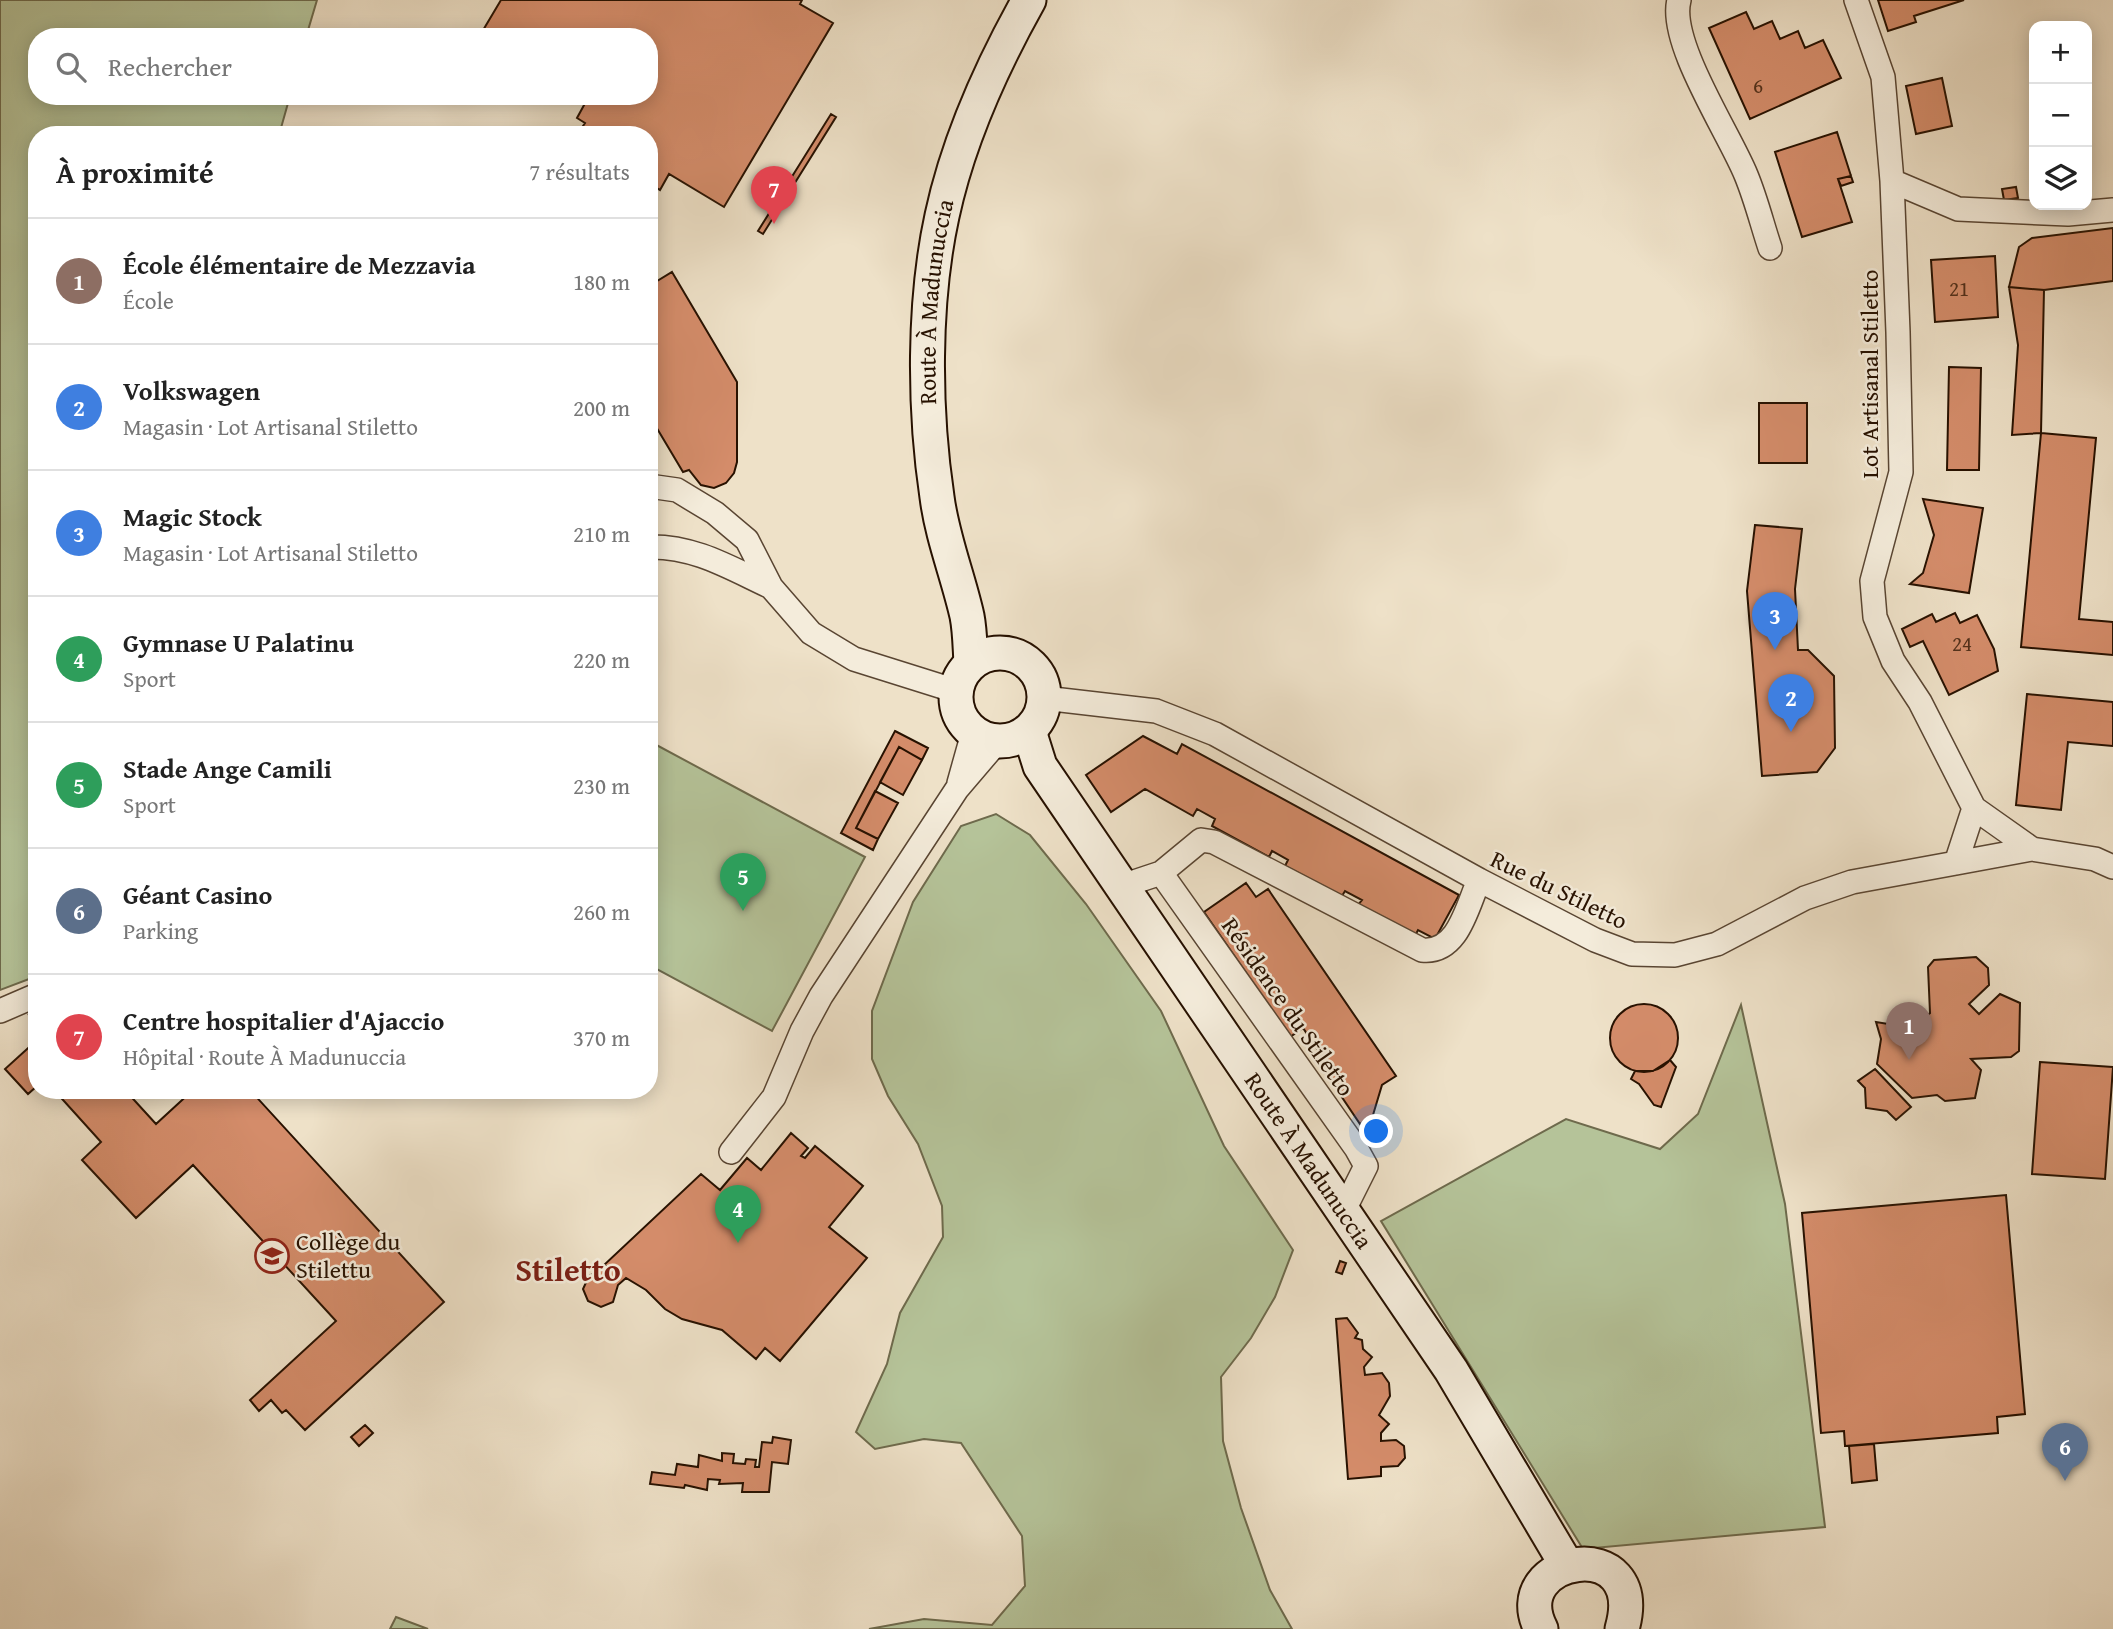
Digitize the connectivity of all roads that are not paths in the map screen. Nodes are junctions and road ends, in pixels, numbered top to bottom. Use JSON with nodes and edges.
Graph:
{"nodes":[{"id":1,"x":1029,"y":0,"type":"edge"},
{"id":2,"x":1679,"y":0,"type":"edge"},
{"id":3,"x":1856,"y":0,"type":"edge"},
{"id":4,"x":1892,"y":181,"type":"junction"},
{"id":5,"x":2113,"y":210,"type":"edge"},
{"id":6,"x":1770,"y":248,"type":"dead end"},
{"id":7,"x":658,"y":487,"type":"edge"},
{"id":8,"x":658,"y":547,"type":"edge"},
{"id":9,"x":771,"y":587,"type":"junction"},
{"id":10,"x":975,"y":669,"type":"junction"},
{"id":11,"x":1044,"y":698,"type":"junction"},
{"id":12,"x":1002,"y":736,"type":"junction"},
{"id":13,"x":1974,"y":808,"type":"junction"},
{"id":14,"x":2032,"y":849,"type":"junction"},
{"id":15,"x":1956,"y":863,"type":"junction"},
{"id":16,"x":2113,"y":866,"type":"edge"},
{"id":17,"x":1161,"y":873,"type":"junction"},
{"id":18,"x":1479,"y":880,"type":"junction"},
{"id":19,"x":1122,"y":886,"type":"junction"},
{"id":20,"x":28,"y":999,"type":"edge"},
{"id":21,"x":0,"y":1011,"type":"edge"},
{"id":22,"x":732,"y":1152,"type":"dead end"},
{"id":23,"x":1344,"y":1210,"type":"junction"},
{"id":24,"x":1566,"y":1564,"type":"junction"},
{"id":25,"x":1541,"y":1629,"type":"edge"},
{"id":26,"x":1622,"y":1629,"type":"edge"}],
"edges":[{"from":1,"to":10,"type":"main road","name":"Route À Madunuccia"},
{"from":2,"to":6,"type":"street"},
{"from":3,"to":4,"type":"street","name":"Lot Artisanal Stiletto"},
{"from":4,"to":5,"type":"street"},
{"from":4,"to":13,"type":"street","name":"Lot Artisanal Stiletto"},
{"from":7,"to":9,"type":"street"},
{"from":8,"to":9,"type":"street"},
{"from":9,"to":10,"type":"street"},
{"from":10,"to":11,"type":"main road"},
{"from":10,"to":12,"type":"main road"},
{"from":11,"to":12,"type":"main road"},
{"from":11,"to":18,"type":"street","name":"Rue du Stiletto"},
{"from":12,"to":19,"type":"main road","name":"Route À Madunuccia"},
{"from":12,"to":22,"type":"street"},
{"from":13,"to":14,"type":"street"},
{"from":13,"to":15,"type":"street"},
{"from":14,"to":15,"type":"street","name":"Rue du Stiletto"},
{"from":14,"to":16,"type":"street","name":"Rue du Stiletto"},
{"from":15,"to":18,"type":"street","name":"Rue du Stiletto"},
{"from":17,"to":18,"type":"street"},
{"from":17,"to":19,"type":"street"},
{"from":17,"to":23,"type":"street","name":"Résidence du Stiletto"},
{"from":19,"to":23,"type":"main road","name":"Route À Madunuccia"},
{"from":20,"to":21,"type":"street"},
{"from":23,"to":24,"type":"main road","name":"Route À Madunuccia"},
{"from":24,"to":25,"type":"main road"},
{"from":24,"to":26,"type":"main road"}]}
